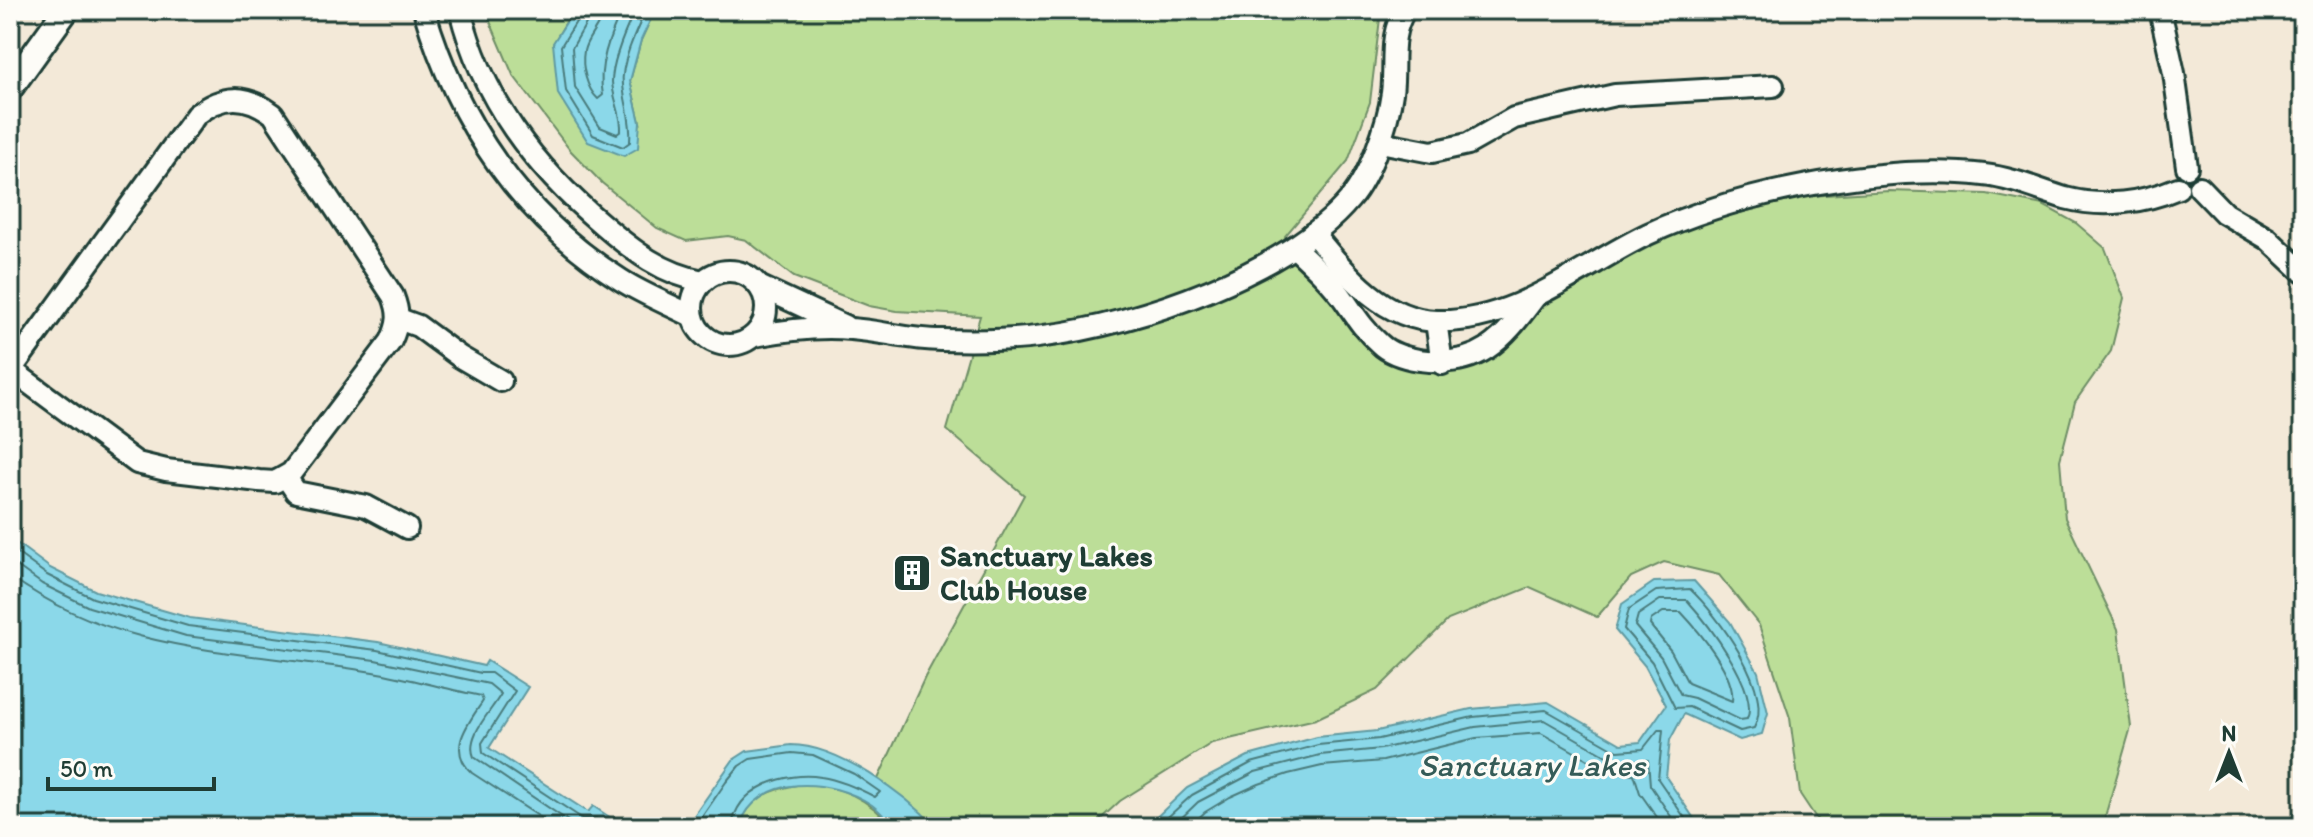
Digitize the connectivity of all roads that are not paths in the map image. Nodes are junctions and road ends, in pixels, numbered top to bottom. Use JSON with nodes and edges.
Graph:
{"nodes":[{"id":1,"x":66,"y":10,"type":"edge"},
{"id":2,"x":424,"y":10,"type":"edge"},
{"id":3,"x":460,"y":10,"type":"edge"},
{"id":4,"x":1405,"y":10,"type":"edge"},
{"id":5,"x":2160,"y":10,"type":"edge"},
{"id":6,"x":1773,"y":86,"type":"dead end"},
{"id":7,"x":489,"y":87,"type":"junction"},
{"id":8,"x":10,"y":88,"type":"edge"},
{"id":9,"x":458,"y":100,"type":"junction"},
{"id":10,"x":1380,"y":142,"type":"junction"},
{"id":11,"x":2187,"y":167,"type":"junction"},
{"id":12,"x":2199,"y":187,"type":"junction"},
{"id":13,"x":2178,"y":188,"type":"junction"},
{"id":14,"x":1304,"y":240,"type":"junction"},
{"id":15,"x":2303,"y":272,"type":"edge"},
{"id":16,"x":703,"y":281,"type":"junction"},
{"id":17,"x":759,"y":286,"type":"junction"},
{"id":18,"x":1535,"y":297,"type":"junction"},
{"id":19,"x":692,"y":316,"type":"junction"},
{"id":20,"x":399,"y":319,"type":"junction"},
{"id":21,"x":1436,"y":321,"type":"junction"},
{"id":22,"x":852,"y":329,"type":"junction"},
{"id":23,"x":754,"y":336,"type":"junction"},
{"id":24,"x":1442,"y":364,"type":"junction"},
{"id":25,"x":10,"y":369,"type":"edge"},
{"id":26,"x":501,"y":381,"type":"dead end"},
{"id":27,"x":286,"y":477,"type":"junction"},
{"id":28,"x":407,"y":528,"type":"dead end"}],
"edges":[{"from":1,"to":8,"type":"street"},
{"from":2,"to":9,"type":"street"},
{"from":3,"to":7,"type":"street"},
{"from":4,"to":10,"type":"street"},
{"from":5,"to":11,"type":"street"},
{"from":6,"to":10,"type":"street"},
{"from":7,"to":9,"type":"street"},
{"from":7,"to":16,"type":"street"},
{"from":9,"to":19,"type":"street"},
{"from":10,"to":14,"type":"street"},
{"from":11,"to":12,"type":"street"},
{"from":11,"to":13,"type":"street"},
{"from":12,"to":13,"type":"street"},
{"from":12,"to":15,"type":"street"},
{"from":13,"to":18,"type":"street"},
{"from":14,"to":21,"type":"street"},
{"from":14,"to":22,"type":"street"},
{"from":14,"to":24,"type":"street"},
{"from":16,"to":17,"type":"street"},
{"from":16,"to":19,"type":"street"},
{"from":17,"to":22,"type":"street"},
{"from":17,"to":23,"type":"street"},
{"from":18,"to":21,"type":"street"},
{"from":18,"to":24,"type":"street"},
{"from":19,"to":23,"type":"street"},
{"from":20,"to":25,"type":"street"},
{"from":20,"to":26,"type":"street"},
{"from":20,"to":27,"type":"street"},
{"from":21,"to":24,"type":"street"},
{"from":22,"to":23,"type":"street"},
{"from":25,"to":27,"type":"street"},
{"from":27,"to":28,"type":"street"}]}
